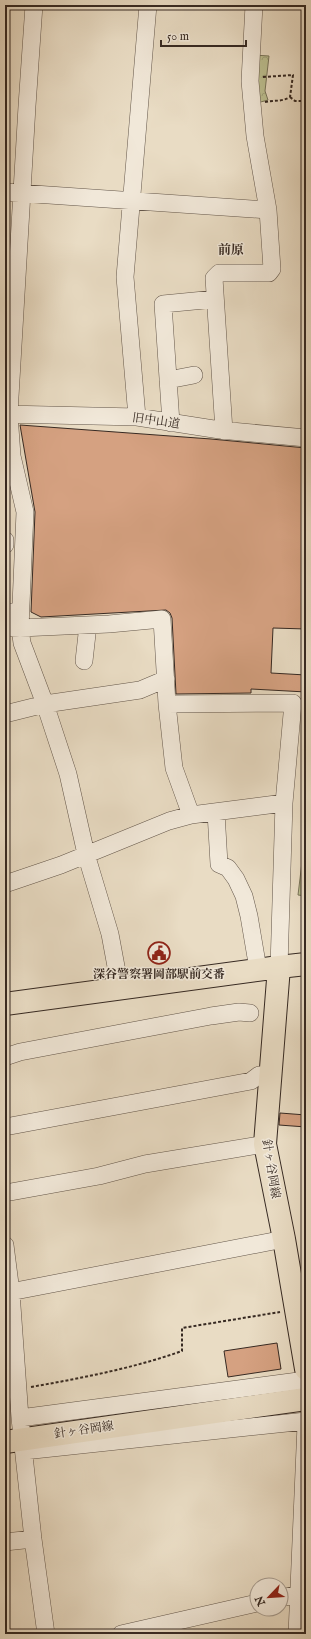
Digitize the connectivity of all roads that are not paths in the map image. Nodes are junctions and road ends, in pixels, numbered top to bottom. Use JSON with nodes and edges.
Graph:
{"nodes":[{"id":1,"x":34,"y":5,"type":"edge"},
{"id":2,"x":148,"y":5,"type":"edge"},
{"id":3,"x":254,"y":5,"type":"edge"},
{"id":4,"x":5,"y":192,"type":"edge"},
{"id":5,"x":22,"y":193,"type":"junction"},
{"id":6,"x":132,"y":201,"type":"junction"},
{"id":7,"x":268,"y":210,"type":"junction"},
{"id":8,"x":215,"y":299,"type":"junction"},
{"id":9,"x":194,"y":375,"type":"dead end"},
{"id":10,"x":168,"y":380,"type":"junction"},
{"id":11,"x":7,"y":414,"type":"edge"},
{"id":12,"x":137,"y":417,"type":"junction"},
{"id":13,"x":171,"y":423,"type":"junction"},
{"id":14,"x":224,"y":431,"type":"junction"},
{"id":15,"x":306,"y":438,"type":"edge"},
{"id":16,"x":5,"y":540,"type":"edge"},
{"id":17,"x":5,"y":545,"type":"edge"},
{"id":18,"x":13,"y":620,"type":"edge"},
{"id":19,"x":88,"y":625,"type":"junction"},
{"id":20,"x":84,"y":661,"type":"dead end"},
{"id":21,"x":166,"y":679,"type":"junction"},
{"id":22,"x":46,"y":704,"type":"junction"},
{"id":23,"x":166,"y":704,"type":"junction"},
{"id":24,"x":5,"y":714,"type":"edge"},
{"id":25,"x":284,"y":803,"type":"junction"},
{"id":26,"x":216,"y":812,"type":"junction"},
{"id":27,"x":191,"y":815,"type":"junction"},
{"id":28,"x":86,"y":854,"type":"junction"},
{"id":29,"x":5,"y":884,"type":"edge"},
{"id":30,"x":306,"y":964,"type":"edge"},
{"id":31,"x":279,"y":966,"type":"junction"},
{"id":32,"x":258,"y":969,"type":"junction"},
{"id":33,"x":120,"y":988,"type":"junction"},
{"id":34,"x":5,"y":1004,"type":"edge"},
{"id":35,"x":250,"y":1013,"type":"dead end"},
{"id":36,"x":5,"y":1057,"type":"edge"},
{"id":37,"x":259,"y":1076,"type":"dead end"},
{"id":38,"x":5,"y":1127,"type":"edge"},
{"id":39,"x":265,"y":1144,"type":"junction"},
{"id":40,"x":5,"y":1193,"type":"edge"},
{"id":41,"x":284,"y":1239,"type":"junction"},
{"id":42,"x":5,"y":1245,"type":"edge"},
{"id":43,"x":8,"y":1292,"type":"edge"},
{"id":44,"x":9,"y":1311,"type":"edge"},
{"id":45,"x":306,"y":1369,"type":"edge"},
{"id":46,"x":306,"y":1380,"type":"edge"},
{"id":47,"x":306,"y":1399,"type":"edge"},
{"id":48,"x":20,"y":1418,"type":"junction"},
{"id":49,"x":306,"y":1422,"type":"edge"},
{"id":50,"x":306,"y":1425,"type":"edge"},
{"id":51,"x":17,"y":1444,"type":"edge"},
{"id":52,"x":33,"y":1539,"type":"junction"},
{"id":53,"x":5,"y":1542,"type":"edge"},
{"id":54,"x":299,"y":1594,"type":"junction"},
{"id":55,"x":289,"y":1596,"type":"edge"},
{"id":56,"x":249,"y":1605,"type":"edge"},
{"id":57,"x":46,"y":1634,"type":"edge"},
{"id":58,"x":121,"y":1634,"type":"edge"},
{"id":59,"x":297,"y":1634,"type":"edge"}],
"edges":[{"from":1,"to":5,"type":"street"},
{"from":2,"to":6,"type":"street"},
{"from":3,"to":7,"type":"street"},
{"from":4,"to":5,"type":"street"},
{"from":5,"to":6,"type":"street"},
{"from":5,"to":11,"type":"street"},
{"from":6,"to":7,"type":"street"},
{"from":6,"to":12,"type":"street"},
{"from":7,"to":8,"type":"street"},
{"from":8,"to":10,"type":"street"},
{"from":8,"to":14,"type":"street"},
{"from":9,"to":10,"type":"street"},
{"from":10,"to":13,"type":"street"},
{"from":11,"to":12,"type":"street","name":"旧中山道"},
{"from":11,"to":18,"type":"street"},
{"from":12,"to":13,"type":"street","name":"旧中山道"},
{"from":13,"to":14,"type":"street","name":"旧中山道"},
{"from":14,"to":15,"type":"street","name":"旧中山道"},
{"from":16,"to":17,"type":"street"},
{"from":18,"to":19,"type":"street"},
{"from":18,"to":22,"type":"street"},
{"from":19,"to":20,"type":"street"},
{"from":19,"to":21,"type":"street"},
{"from":21,"to":22,"type":"street"},
{"from":21,"to":23,"type":"street"},
{"from":22,"to":24,"type":"street"},
{"from":22,"to":28,"type":"street"},
{"from":23,"to":25,"type":"street"},
{"from":23,"to":27,"type":"street"},
{"from":25,"to":26,"type":"street"},
{"from":25,"to":31,"type":"street"},
{"from":26,"to":27,"type":"street"},
{"from":26,"to":32,"type":"street"},
{"from":27,"to":28,"type":"street"},
{"from":28,"to":29,"type":"street"},
{"from":28,"to":33,"type":"street"},
{"from":30,"to":31,"type":"main road"},
{"from":31,"to":32,"type":"main road"},
{"from":31,"to":39,"type":"main road","name":"針ヶ谷岡線"},
{"from":32,"to":33,"type":"main road"},
{"from":33,"to":34,"type":"main road"},
{"from":35,"to":36,"type":"street"},
{"from":37,"to":38,"type":"street"},
{"from":39,"to":40,"type":"street"},
{"from":39,"to":41,"type":"main road","name":"針ヶ谷岡線"},
{"from":41,"to":43,"type":"street"},
{"from":41,"to":45,"type":"main road","name":"針ヶ谷岡線"},
{"from":42,"to":43,"type":"street"},
{"from":43,"to":44,"type":"street"},
{"from":44,"to":48,"type":"street"},
{"from":46,"to":48,"type":"street"},
{"from":47,"to":51,"type":"main road","name":"針ヶ谷岡線"},
{"from":48,"to":51,"type":"street"},
{"from":49,"to":51,"type":"street"},
{"from":50,"to":54,"type":"street"},
{"from":51,"to":52,"type":"street"},
{"from":52,"to":53,"type":"street"},
{"from":52,"to":57,"type":"street"},
{"from":54,"to":55,"type":"street"},
{"from":54,"to":59,"type":"street"},
{"from":56,"to":58,"type":"street"}]}
